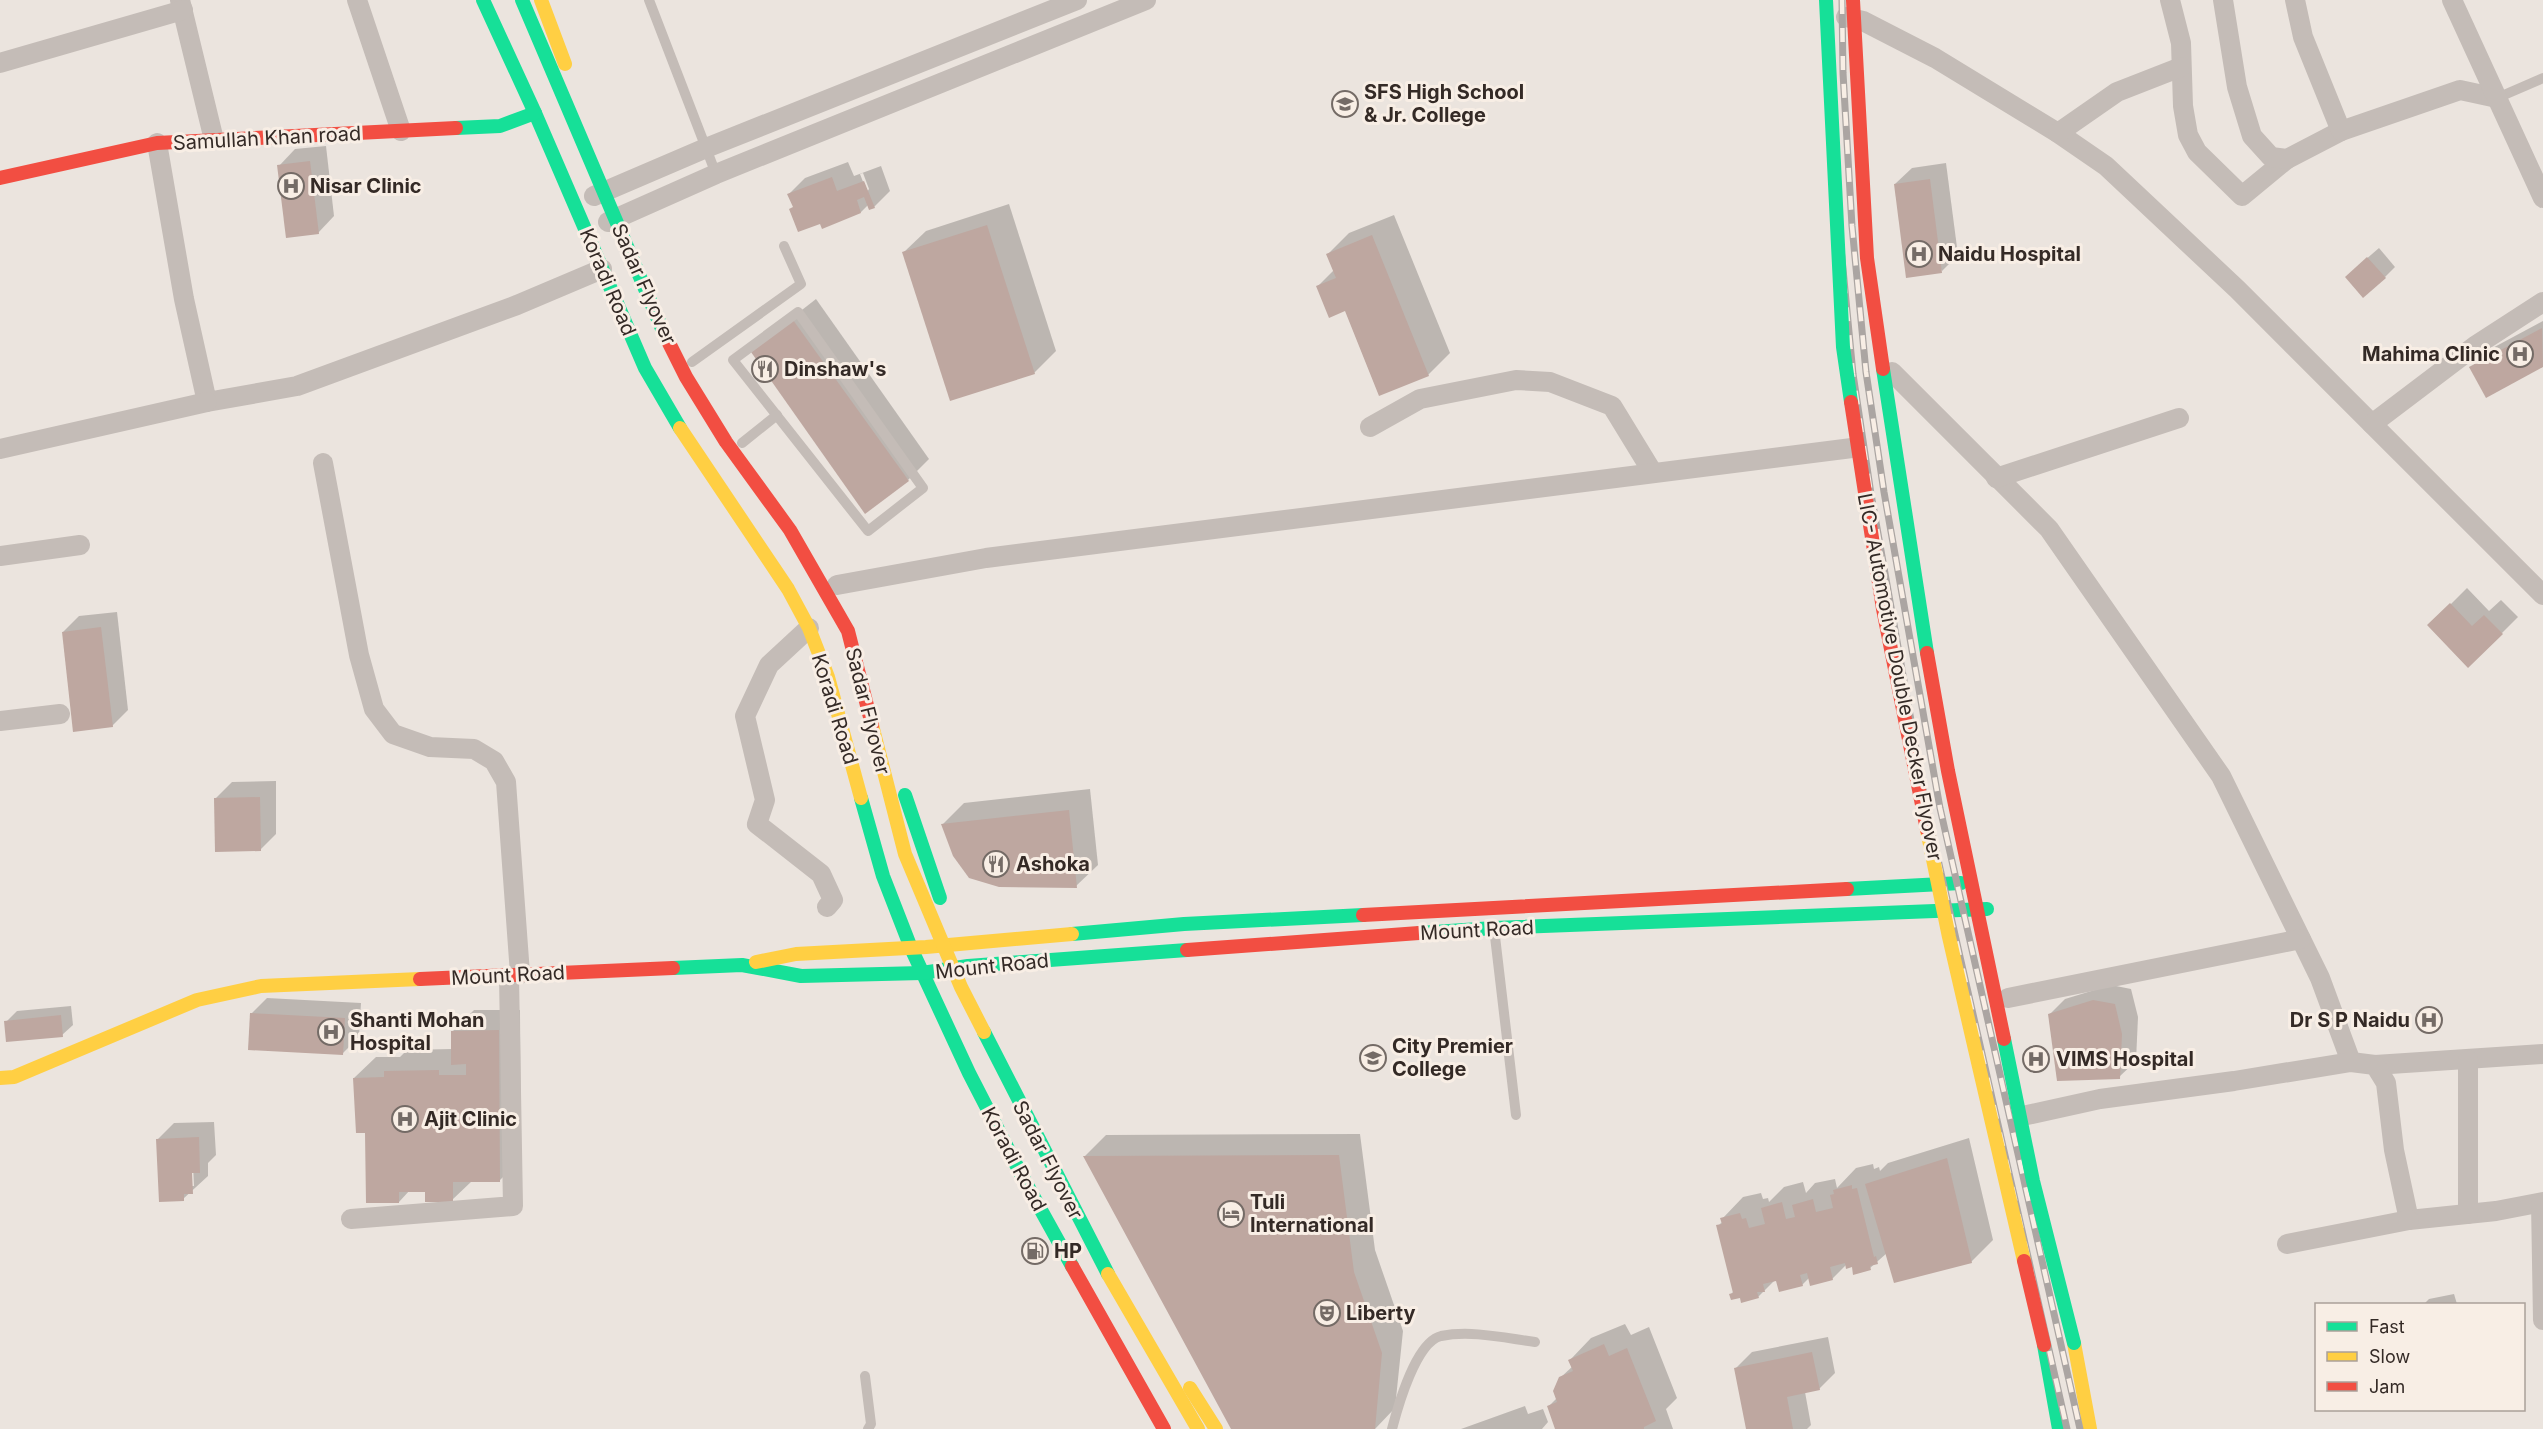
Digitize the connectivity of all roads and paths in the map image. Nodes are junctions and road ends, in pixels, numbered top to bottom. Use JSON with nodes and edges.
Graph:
{"nodes":[{"id":1,"x":357,"y":0,"type":"edge"},
{"id":2,"x":483,"y":0,"type":"edge"},
{"id":3,"x":507,"y":0,"type":"edge"},
{"id":4,"x":522,"y":0,"type":"edge"},
{"id":5,"x":541,"y":0,"type":"edge"},
{"id":6,"x":649,"y":0,"type":"edge"},
{"id":7,"x":1077,"y":0,"type":"edge"},
{"id":8,"x":1146,"y":0,"type":"edge"},
{"id":9,"x":1853,"y":0,"type":"edge"},
{"id":10,"x":1862,"y":0,"type":"edge"},
{"id":11,"x":2170,"y":0,"type":"edge"},
{"id":12,"x":2223,"y":0,"type":"edge"},
{"id":13,"x":2295,"y":0,"type":"edge"},
{"id":14,"x":2452,"y":0,"type":"edge"},
{"id":15,"x":1820,"y":4,"type":"edge"},
{"id":16,"x":182,"y":5,"type":"edge"},
{"id":17,"x":1863,"y":21,"type":"junction"},
{"id":18,"x":528,"y":50,"type":"dead end"},
{"id":19,"x":0,"y":63,"type":"edge"},
{"id":20,"x":2181,"y":67,"type":"junction"},
{"id":21,"x":2543,"y":78,"type":"edge"},
{"id":22,"x":2498,"y":98,"type":"junction"},
{"id":23,"x":535,"y":113,"type":"junction"},
{"id":24,"x":401,"y":131,"type":"junction"},
{"id":25,"x":2341,"y":131,"type":"junction"},
{"id":26,"x":2058,"y":133,"type":"junction"},
{"id":27,"x":214,"y":140,"type":"junction"},
{"id":28,"x":157,"y":143,"type":"junction"},
{"id":29,"x":706,"y":148,"type":"junction"},
{"id":30,"x":2287,"y":159,"type":"junction"},
{"id":31,"x":716,"y":174,"type":"junction"},
{"id":32,"x":0,"y":178,"type":"edge"},
{"id":33,"x":586,"y":188,"type":"dead end"},
{"id":34,"x":2543,"y":198,"type":"edge"},
{"id":35,"x":623,"y":200,"type":"junction"},
{"id":36,"x":575,"y":205,"type":"junction"},
{"id":37,"x":586,"y":230,"type":"junction"},
{"id":38,"x":784,"y":246,"type":"dead end"},
{"id":39,"x":602,"y":269,"type":"junction"},
{"id":40,"x":2543,"y":302,"type":"edge"},
{"id":41,"x":693,"y":362,"type":"junction"},
{"id":42,"x":1892,"y":372,"type":"junction"},
{"id":43,"x":207,"y":402,"type":"junction"},
{"id":44,"x":777,"y":415,"type":"junction"},
{"id":45,"x":2179,"y":418,"type":"dead end"},
{"id":46,"x":2372,"y":424,"type":"junction"},
{"id":47,"x":1370,"y":427,"type":"dead end"},
{"id":48,"x":742,"y":443,"type":"junction"},
{"id":49,"x":1852,"y":448,"type":"junction"},
{"id":50,"x":0,"y":449,"type":"edge"},
{"id":51,"x":323,"y":463,"type":"dead end"},
{"id":52,"x":1653,"y":473,"type":"junction"},
{"id":53,"x":1996,"y":478,"type":"junction"},
{"id":54,"x":754,"y":504,"type":"dead end"},
{"id":55,"x":80,"y":546,"type":"dead end"},
{"id":56,"x":0,"y":556,"type":"edge"},
{"id":57,"x":803,"y":581,"type":"dead end"},
{"id":58,"x":837,"y":585,"type":"junction"},
{"id":59,"x":2543,"y":595,"type":"edge"},
{"id":60,"x":819,"y":609,"type":"dead end"},
{"id":61,"x":809,"y":628,"type":"junction"},
{"id":62,"x":872,"y":669,"type":"dead end"},
{"id":63,"x":60,"y":714,"type":"dead end"},
{"id":64,"x":0,"y":721,"type":"edge"},
{"id":65,"x":902,"y":783,"type":"dead end"},
{"id":66,"x":874,"y":791,"type":"dead end"},
{"id":67,"x":896,"y":868,"type":"dead end"},
{"id":68,"x":1981,"y":882,"type":"junction"},
{"id":69,"x":1930,"y":885,"type":"junction"},
{"id":70,"x":827,"y":907,"type":"dead end"},
{"id":71,"x":1987,"y":909,"type":"junction"},
{"id":72,"x":1936,"y":911,"type":"junction"},
{"id":73,"x":945,"y":912,"type":"dead end"},
{"id":74,"x":1494,"y":928,"type":"junction"},
{"id":75,"x":923,"y":938,"type":"dead end"},
{"id":76,"x":956,"y":938,"type":"junction"},
{"id":77,"x":2301,"y":939,"type":"junction"},
{"id":78,"x":910,"y":948,"type":"junction"},
{"id":79,"x":742,"y":965,"type":"junction"},
{"id":80,"x":970,"y":971,"type":"junction"},
{"id":81,"x":922,"y":973,"type":"junction"},
{"id":82,"x":515,"y":975,"type":"junction"},
{"id":83,"x":2008,"y":998,"type":"junction"},
{"id":84,"x":1002,"y":1037,"type":"dead end"},
{"id":85,"x":2543,"y":1054,"type":"edge"},
{"id":86,"x":2468,"y":1060,"type":"junction"},
{"id":87,"x":2350,"y":1062,"type":"junction"},
{"id":88,"x":2375,"y":1065,"type":"junction"},
{"id":89,"x":14,"y":1077,"type":"junction"},
{"id":90,"x":0,"y":1078,"type":"edge"},
{"id":91,"x":996,"y":1087,"type":"dead end"},
{"id":92,"x":5,"y":1094,"type":"dead end"},
{"id":93,"x":1516,"y":1115,"type":"dead end"},
{"id":94,"x":2027,"y":1115,"type":"junction"},
{"id":95,"x":2542,"y":1203,"type":"edge"},
{"id":96,"x":2468,"y":1214,"type":"junction"},
{"id":97,"x":351,"y":1219,"type":"dead end"},
{"id":98,"x":2409,"y":1220,"type":"junction"},
{"id":99,"x":2287,"y":1244,"type":"dead end"},
{"id":100,"x":1080,"y":1250,"type":"dead end"},
{"id":101,"x":1114,"y":1256,"type":"dead end"},
{"id":102,"x":1137,"y":1296,"type":"dead end"},
{"id":103,"x":2543,"y":1320,"type":"edge"},
{"id":104,"x":1535,"y":1342,"type":"dead end"},
{"id":105,"x":2074,"y":1343,"type":"junction"},
{"id":106,"x":2044,"y":1345,"type":"junction"},
{"id":107,"x":865,"y":1376,"type":"dead end"},
{"id":108,"x":868,"y":1429,"type":"edge"},
{"id":109,"x":1164,"y":1429,"type":"edge"},
{"id":110,"x":1180,"y":1429,"type":"edge"},
{"id":111,"x":1198,"y":1429,"type":"edge"},
{"id":112,"x":1216,"y":1429,"type":"edge"},
{"id":113,"x":1392,"y":1429,"type":"edge"},
{"id":114,"x":2059,"y":1429,"type":"edge"},
{"id":115,"x":2090,"y":1429,"type":"edge"}],
"edges":[{"from":1,"to":24,"type":"street"},
{"from":2,"to":23,"type":"main road","name":"Koradi Road"},
{"from":3,"to":18,"type":"main road"},
{"from":4,"to":111,"type":"main road","name":"Sadar Flyover","bridge":true},
{"from":5,"to":35,"type":"main road"},
{"from":6,"to":29,"type":"lane"},
{"from":7,"to":29,"type":"street"},
{"from":8,"to":31,"type":"street"},
{"from":9,"to":105,"type":"main road","name":"LIC- Automotive Double Decker Flyover","bridge":true},
{"from":10,"to":17,"type":"main road"},
{"from":11,"to":20,"type":"street"},
{"from":12,"to":30,"type":"street"},
{"from":13,"to":25,"type":"street"},
{"from":14,"to":22,"type":"street"},
{"from":15,"to":17,"type":"street"},
{"from":15,"to":49,"type":"main road"},
{"from":15,"to":106,"type":"main road","name":"LIC- Automotive Double Decker Flyover","bridge":true},
{"from":16,"to":19,"type":"street"},
{"from":16,"to":27,"type":"street"},
{"from":17,"to":26,"type":"street"},
{"from":17,"to":42,"type":"main road"},
{"from":20,"to":26,"type":"street"},
{"from":20,"to":30,"type":"street"},
{"from":21,"to":22,"type":"lane"},
{"from":22,"to":25,"type":"street"},
{"from":22,"to":34,"type":"street"},
{"from":23,"to":24,"type":"main road","name":"Samullah Khan road"},
{"from":23,"to":36,"type":"main road","name":"Koradi Road"},
{"from":24,"to":27,"type":"main road","name":"Samullah Khan road"},
{"from":25,"to":30,"type":"street"},
{"from":26,"to":46,"type":"street"},
{"from":27,"to":28,"type":"main road","name":"Samullah Khan road"},
{"from":28,"to":32,"type":"main road","name":"Samullah Khan road"},
{"from":28,"to":43,"type":"street"},
{"from":29,"to":31,"type":"lane"},
{"from":29,"to":35,"type":"street"},
{"from":31,"to":35,"type":"street"},
{"from":33,"to":54,"type":"main road","name":"Sadar Flyover"},
{"from":35,"to":36,"type":"street"},
{"from":35,"to":37,"type":"street"},
{"from":35,"to":41,"type":"main road"},
{"from":36,"to":37,"type":"main road","name":"Koradi Road"},
{"from":37,"to":39,"type":"main road","name":"Koradi Road"},
{"from":38,"to":41,"type":"lane"},
{"from":39,"to":43,"type":"street"},
{"from":39,"to":61,"type":"main road","name":"Koradi Road"},
{"from":40,"to":46,"type":"street"},
{"from":41,"to":48,"type":"main road"},
{"from":42,"to":53,"type":"street"},
{"from":42,"to":68,"type":"main road"},
{"from":43,"to":50,"type":"street"},
{"from":44,"to":44,"type":"lane"},
{"from":44,"to":48,"type":"lane"},
{"from":45,"to":53,"type":"street"},
{"from":46,"to":59,"type":"street"},
{"from":47,"to":52,"type":"street"},
{"from":48,"to":58,"type":"main road"},
{"from":49,"to":52,"type":"street"},
{"from":49,"to":69,"type":"main road"},
{"from":51,"to":82,"type":"street"},
{"from":52,"to":58,"type":"street"},
{"from":53,"to":77,"type":"street"},
{"from":55,"to":56,"type":"street"},
{"from":57,"to":60,"type":"main road"},
{"from":58,"to":62,"type":"main road"},
{"from":61,"to":70,"type":"street"},
{"from":61,"to":78,"type":"main road","name":"Koradi Road"},
{"from":63,"to":64,"type":"street"},
{"from":65,"to":73,"type":"main road"},
{"from":66,"to":67,"type":"main road","name":"Sadar Flyover"},
{"from":68,"to":69,"type":"main road"},
{"from":68,"to":71,"type":"main road"},
{"from":69,"to":72,"type":"main road"},
{"from":69,"to":76,"type":"main road"},
{"from":71,"to":72,"type":"main road","name":"Mount Road"},
{"from":71,"to":83,"type":"main road"},
{"from":72,"to":74,"type":"main road","name":"Mount Road"},
{"from":72,"to":106,"type":"main road"},
{"from":74,"to":80,"type":"main road","name":"Mount Road"},
{"from":74,"to":93,"type":"lane"},
{"from":75,"to":91,"type":"main road","name":"Sadar Flyover"},
{"from":76,"to":78,"type":"main road"},
{"from":76,"to":80,"type":"main road"},
{"from":77,"to":83,"type":"street"},
{"from":77,"to":87,"type":"street"},
{"from":78,"to":79,"type":"main road"},
{"from":78,"to":81,"type":"main road","name":"Koradi Road"},
{"from":79,"to":81,"type":"main road","name":"Mount Road"},
{"from":79,"to":82,"type":"main road","name":"Mount Road"},
{"from":80,"to":81,"type":"main road","name":"Mount Road"},
{"from":81,"to":109,"type":"main road","name":"Koradi Road"},
{"from":82,"to":89,"type":"main road","name":"Mount Road"},
{"from":82,"to":97,"type":"street"},
{"from":83,"to":94,"type":"main road"},
{"from":84,"to":101,"type":"main road"},
{"from":85,"to":86,"type":"street"},
{"from":86,"to":88,"type":"street"},
{"from":86,"to":96,"type":"street"},
{"from":87,"to":88,"type":"street"},
{"from":87,"to":94,"type":"street"},
{"from":88,"to":98,"type":"street"},
{"from":89,"to":90,"type":"main road","name":"Mount Road"},
{"from":89,"to":92,"type":"main road"},
{"from":94,"to":105,"type":"main road"},
{"from":95,"to":96,"type":"street"},
{"from":95,"to":103,"type":"street"},
{"from":96,"to":98,"type":"street"},
{"from":98,"to":99,"type":"street"},
{"from":100,"to":110,"type":"main road","name":"Sadar Flyover"},
{"from":102,"to":112,"type":"main road"},
{"from":104,"to":113,"type":"lane"},
{"from":105,"to":115,"type":"main road"},
{"from":106,"to":114,"type":"main road","name":"LIC- Automotive Double Decker Flyover"},
{"from":107,"to":108,"type":"lane"}]}
